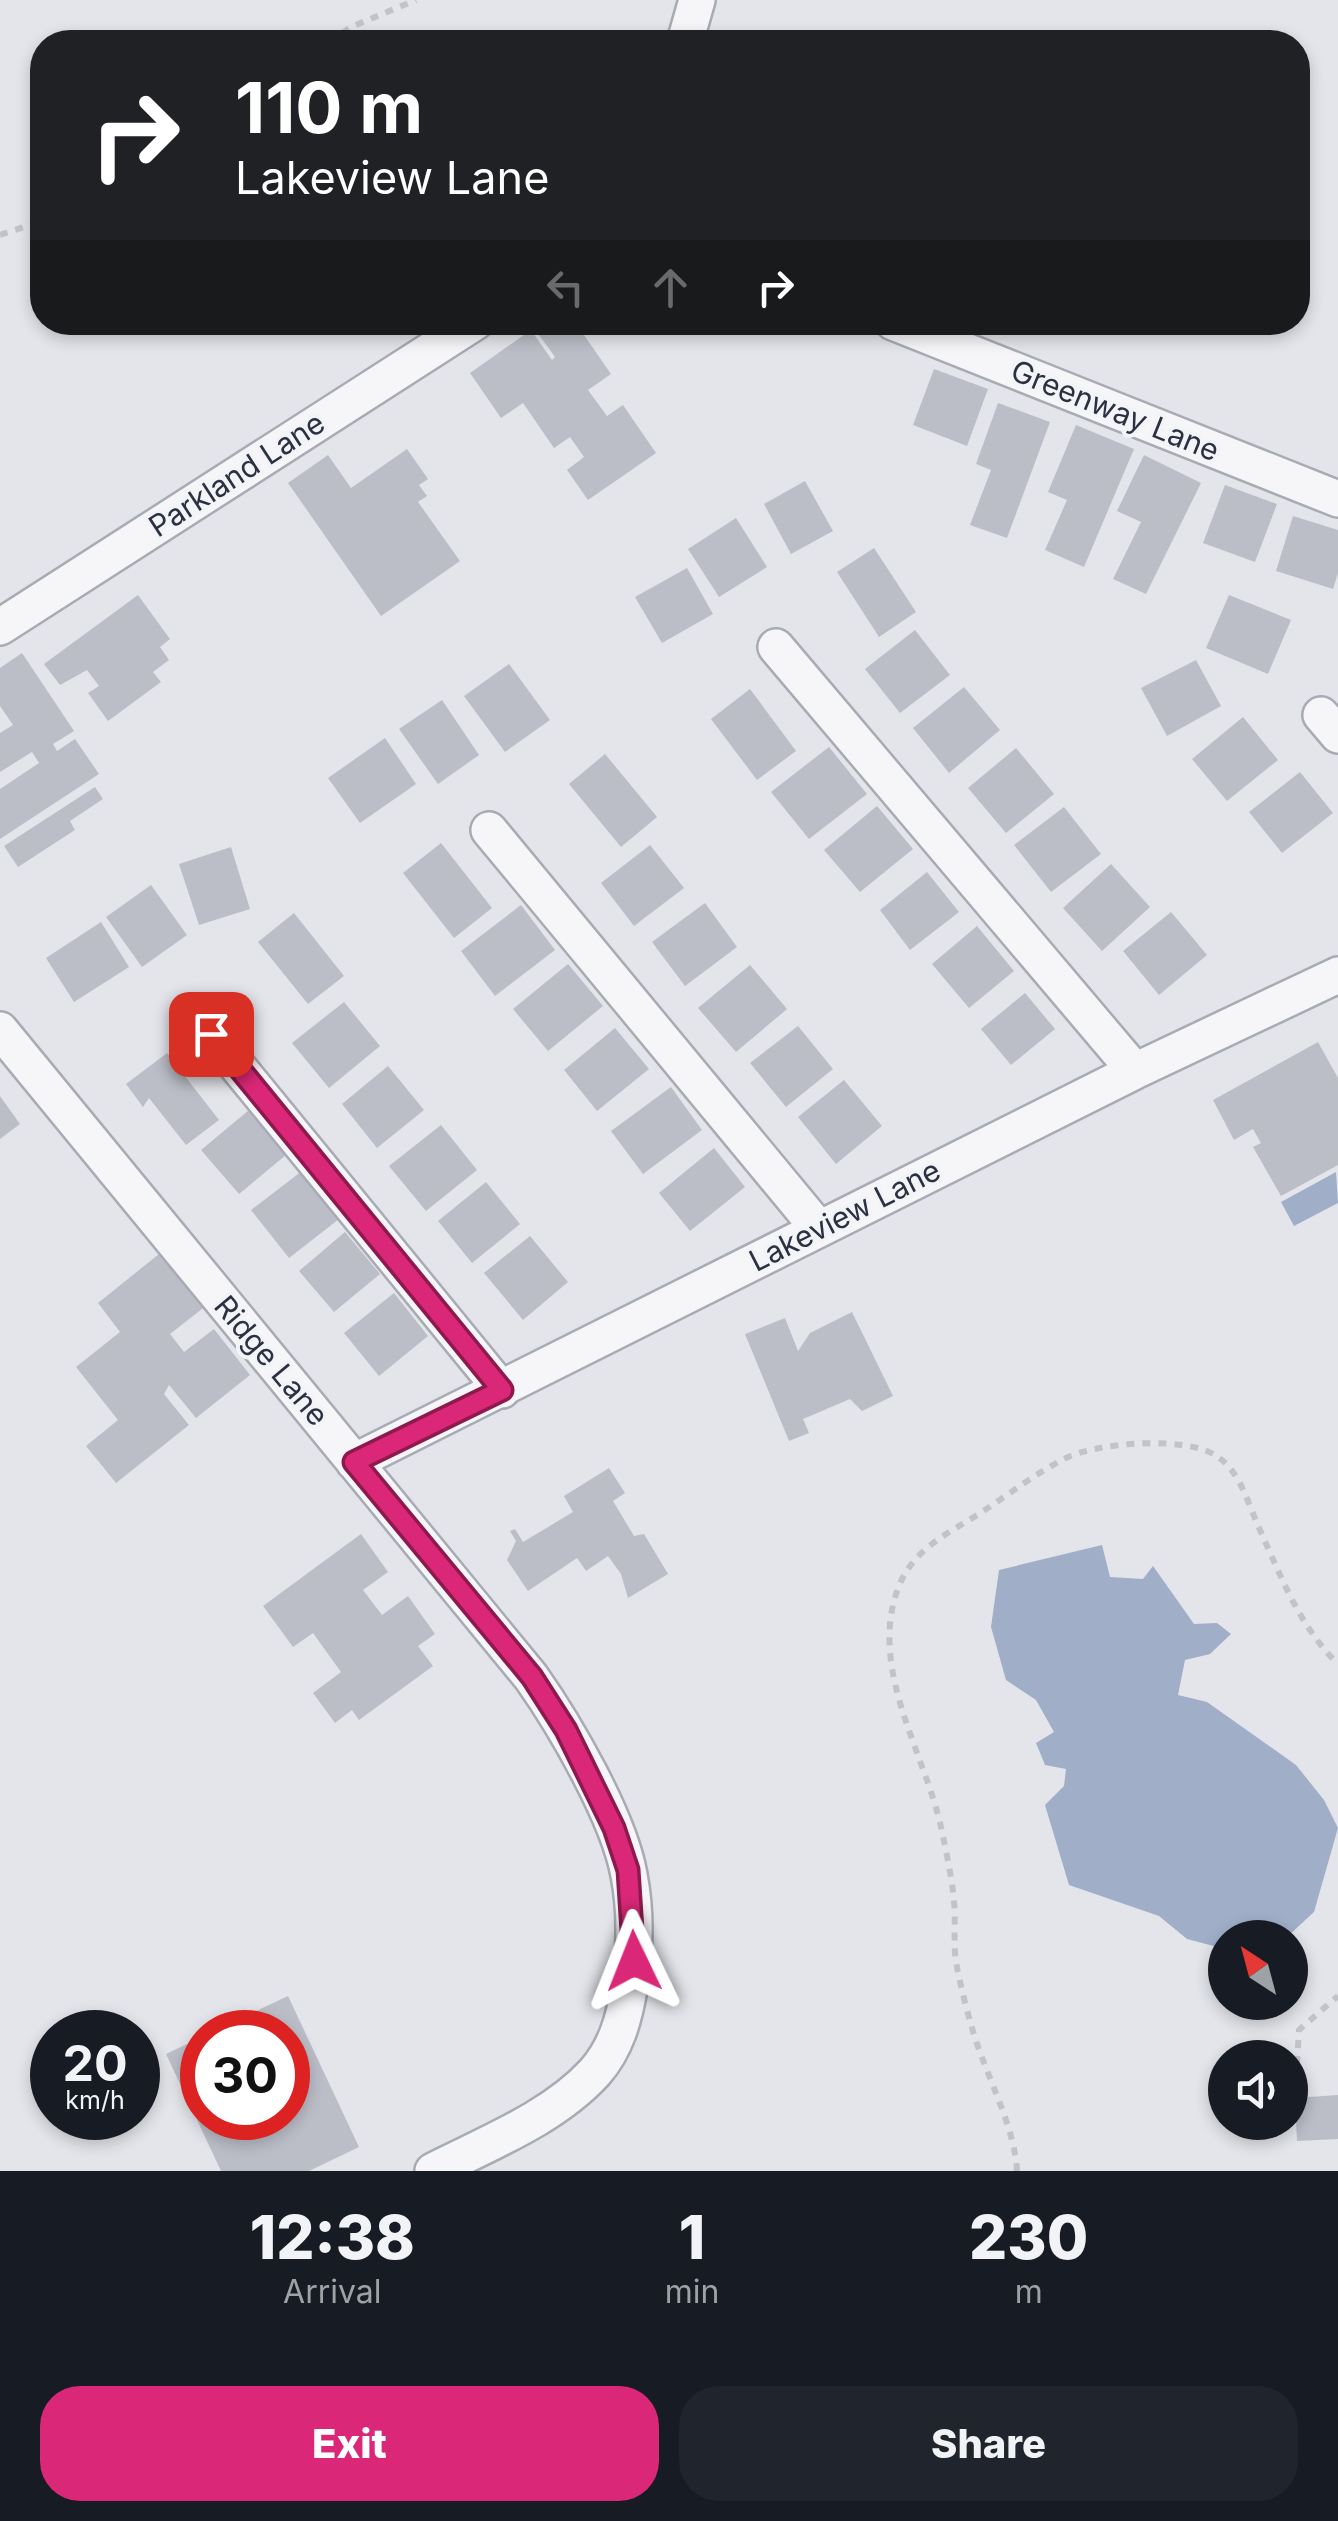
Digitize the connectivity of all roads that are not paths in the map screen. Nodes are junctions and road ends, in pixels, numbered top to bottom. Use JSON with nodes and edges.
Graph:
{"nodes":[{"id":1,"x":697,"y":0,"type":"edge"},
{"id":2,"x":688,"y":30,"type":"edge"},
{"id":3,"x":455,"y":335,"type":"edge"},
{"id":4,"x":925,"y":335,"type":"edge"},
{"id":5,"x":1338,"y":499,"type":"edge"},
{"id":6,"x":0,"y":627,"type":"edge"},
{"id":7,"x":776,"y":646,"type":"dead end"},
{"id":8,"x":490,"y":830,"type":"dead end"},
{"id":9,"x":1338,"y":975,"type":"edge"},
{"id":10,"x":0,"y":1030,"type":"edge"},
{"id":11,"x":211,"y":1034,"type":"dead end"},
{"id":12,"x":1135,"y":1071,"type":"junction"},
{"id":13,"x":818,"y":1229,"type":"junction"},
{"id":14,"x":502,"y":1390,"type":"junction"},
{"id":15,"x":354,"y":1462,"type":"junction"},
{"id":16,"x":433,"y":2171,"type":"edge"}],
"edges":[{"from":1,"to":2,"type":"street"},
{"from":3,"to":6,"type":"street","name":"Parkland Lane"},
{"from":4,"to":5,"type":"street","name":"Greenway Lane"},
{"from":7,"to":12,"type":"street"},
{"from":8,"to":13,"type":"street"},
{"from":9,"to":12,"type":"street","name":"Lakeview Lane"},
{"from":10,"to":15,"type":"street","name":"Ridge Lane"},
{"from":11,"to":14,"type":"street"},
{"from":12,"to":13,"type":"street","name":"Lakeview Lane"},
{"from":13,"to":14,"type":"street","name":"Lakeview Lane"},
{"from":14,"to":15,"type":"street","name":"Lakeview Lane"},
{"from":15,"to":16,"type":"street","name":"Ridge Lane"}]}
